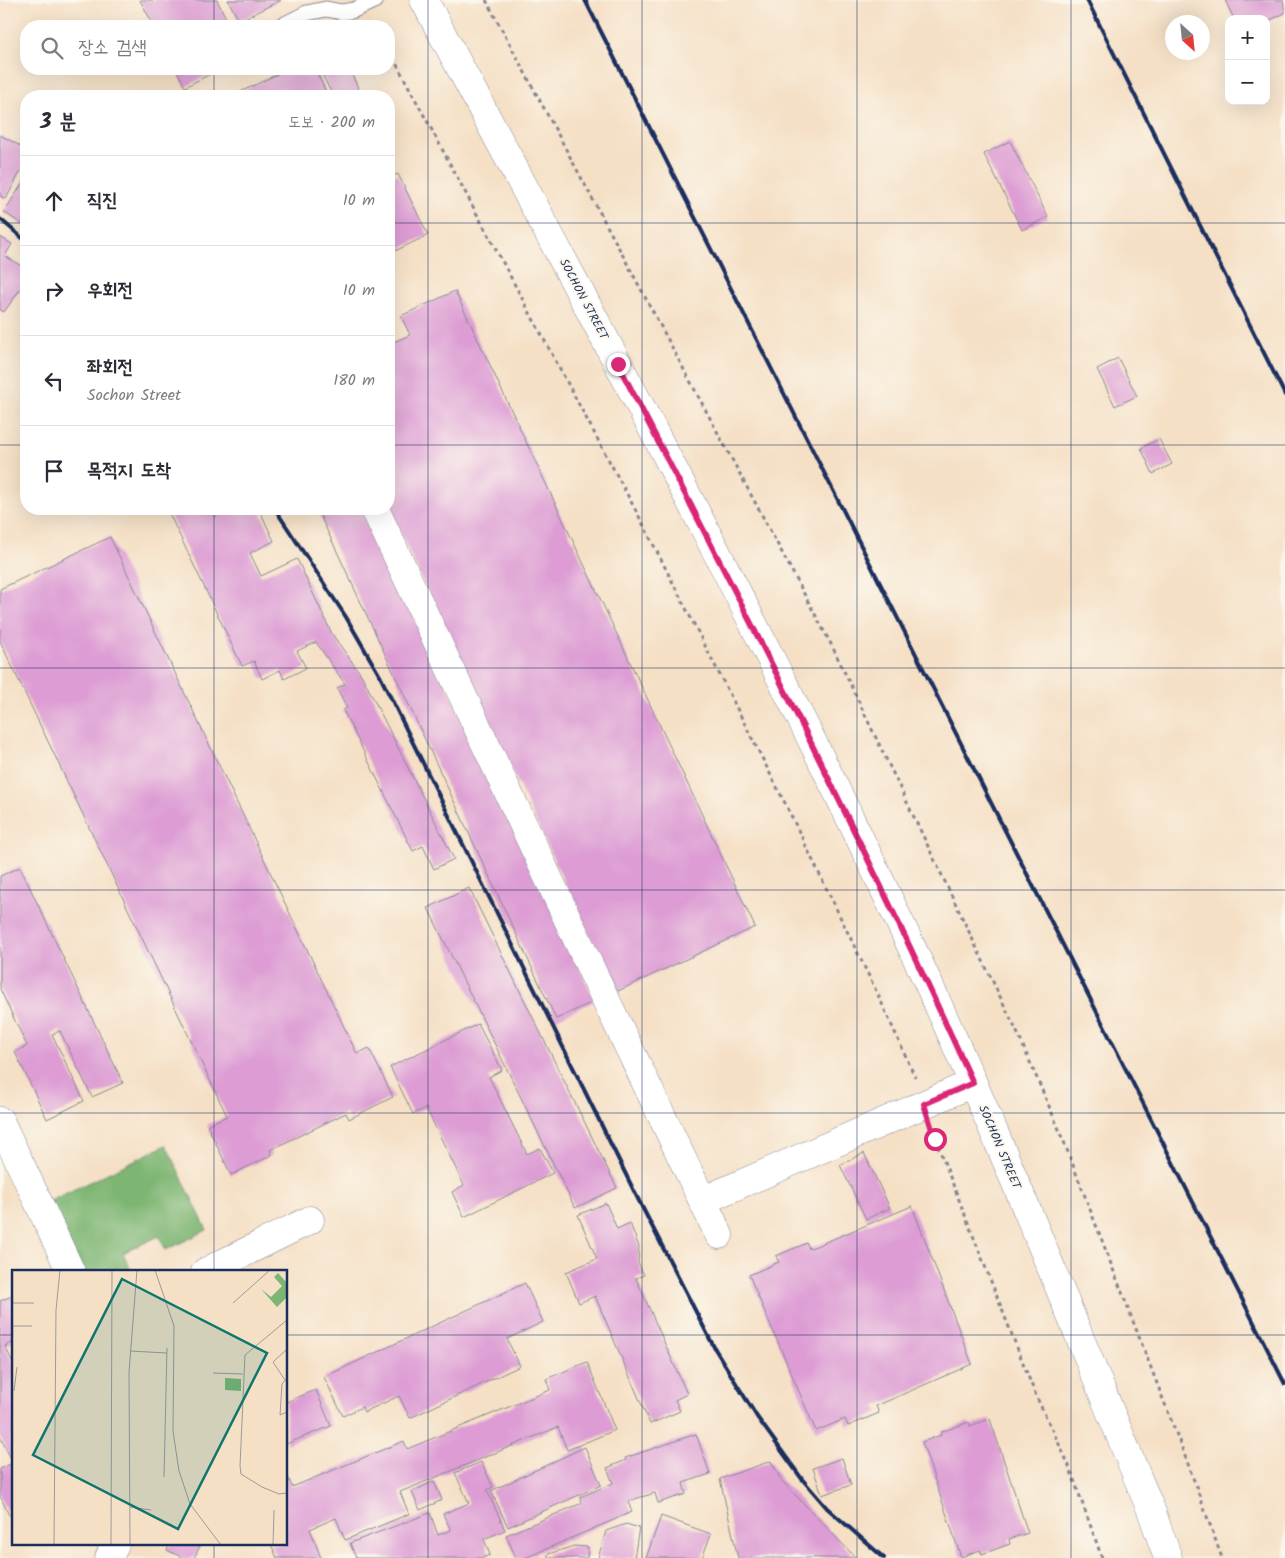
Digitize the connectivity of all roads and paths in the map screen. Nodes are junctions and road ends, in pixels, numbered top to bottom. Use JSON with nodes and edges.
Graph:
{"nodes":[{"id":1,"x":376,"y":0,"type":"edge"},
{"id":2,"x":424,"y":0,"type":"edge"},
{"id":3,"x":486,"y":0,"type":"edge"},
{"id":4,"x":293,"y":20,"type":"edge"},
{"id":5,"x":395,"y":61,"type":"edge"},
{"id":6,"x":378,"y":515,"type":"edge"},
{"id":7,"x":973,"y":1083,"type":"junction"},
{"id":8,"x":924,"y":1104,"type":"junction"},
{"id":9,"x":0,"y":1121,"type":"edge"},
{"id":10,"x":704,"y":1200,"type":"junction"},
{"id":11,"x":310,"y":1220,"type":"dead end"},
{"id":12,"x":719,"y":1235,"type":"dead end"},
{"id":13,"x":70,"y":1270,"type":"edge"},
{"id":14,"x":208,"y":1270,"type":"edge"},
{"id":15,"x":114,"y":1546,"type":"edge"},
{"id":16,"x":109,"y":1558,"type":"edge"},
{"id":17,"x":1102,"y":1558,"type":"edge"},
{"id":18,"x":1168,"y":1558,"type":"edge"},
{"id":19,"x":1222,"y":1558,"type":"edge"}],
"edges":[{"from":1,"to":4,"type":"lane"},
{"from":2,"to":7,"type":"main road","name":"SOCHON STREET"},
{"from":3,"to":19,"type":"path"},
{"from":5,"to":8,"type":"path"},
{"from":6,"to":10,"type":"main road"},
{"from":7,"to":8,"type":"main road"},
{"from":7,"to":18,"type":"main road","name":"SOCHON STREET"},
{"from":8,"to":10,"type":"main road"},
{"from":8,"to":17,"type":"path"},
{"from":9,"to":13,"type":"main road"},
{"from":10,"to":12,"type":"main road"},
{"from":11,"to":14,"type":"main road"},
{"from":15,"to":16,"type":"main road"}]}
